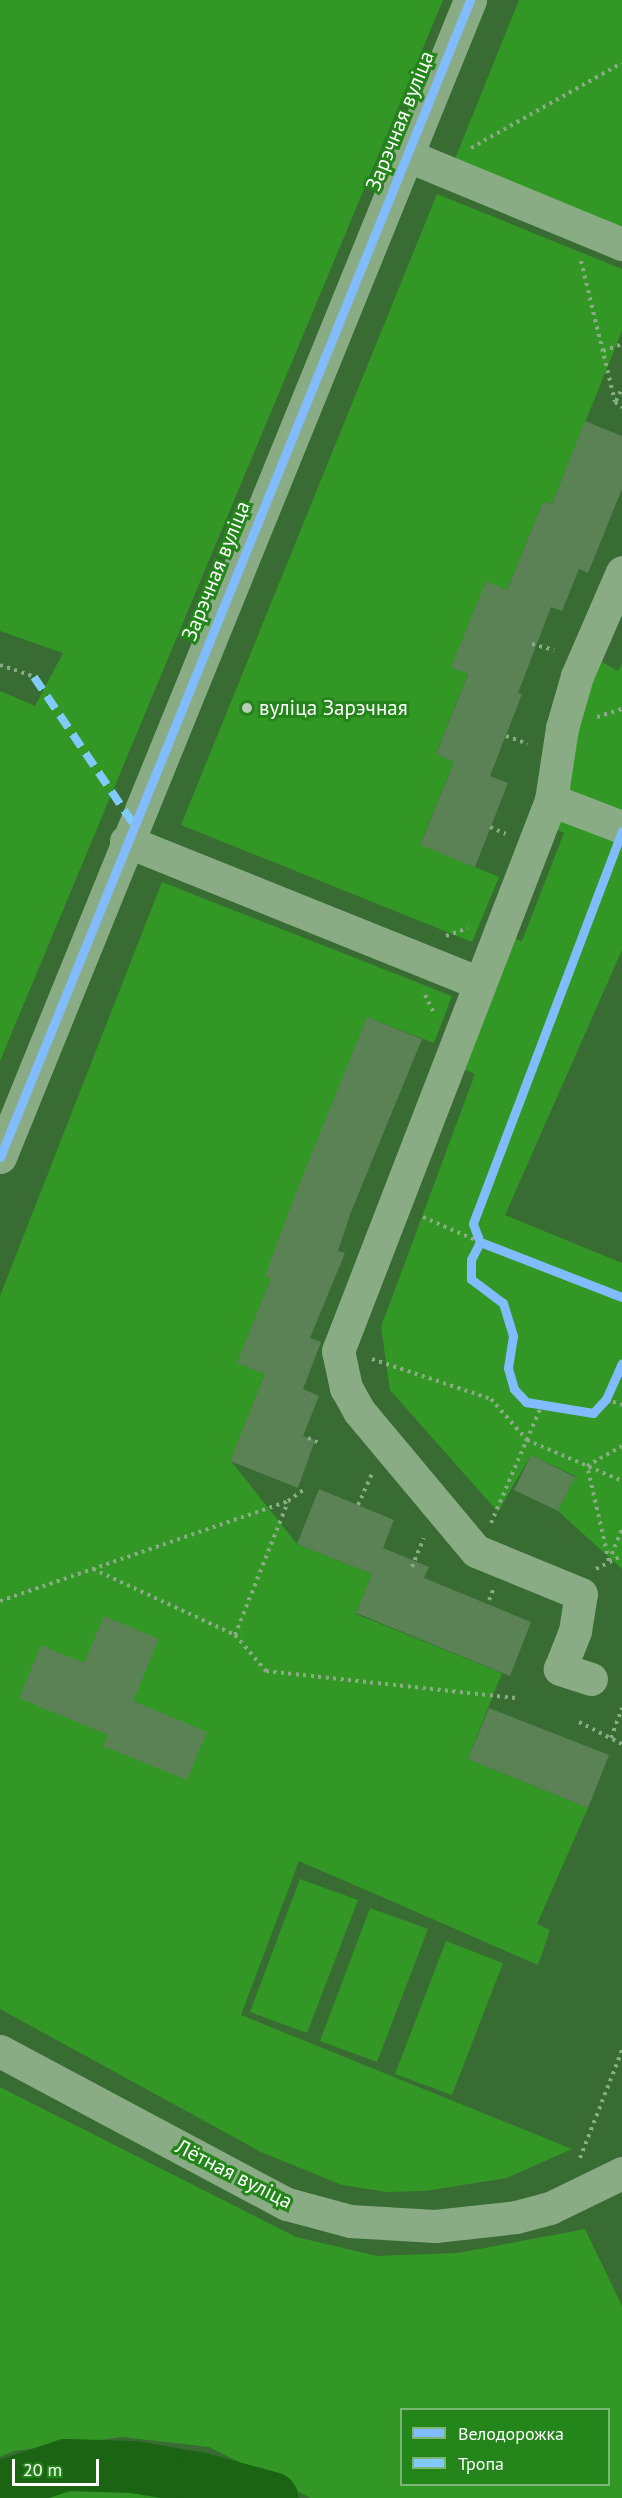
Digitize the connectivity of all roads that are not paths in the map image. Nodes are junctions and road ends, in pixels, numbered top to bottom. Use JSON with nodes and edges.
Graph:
{"nodes":[{"id":1,"x":470,"y":0,"type":"edge"},
{"id":2,"x":406,"y":154,"type":"junction"},
{"id":3,"x":622,"y":244,"type":"edge"},
{"id":4,"x":622,"y":572,"type":"edge"},
{"id":5,"x":551,"y":800,"type":"junction"},
{"id":6,"x":622,"y":828,"type":"edge"},
{"id":7,"x":126,"y":841,"type":"junction"},
{"id":8,"x":480,"y":983,"type":"junction"},
{"id":9,"x":0,"y":1157,"type":"edge"},
{"id":10,"x":591,"y":1679,"type":"dead end"},
{"id":11,"x":0,"y":2051,"type":"edge"},
{"id":12,"x":622,"y":2173,"type":"edge"}],
"edges":[{"from":1,"to":2,"type":"street","name":"Зарэчная вуліца"},
{"from":2,"to":3,"type":"street"},
{"from":2,"to":7,"type":"street","name":"Зарэчная вуліца"},
{"from":4,"to":5,"type":"street"},
{"from":5,"to":6,"type":"street"},
{"from":5,"to":8,"type":"street"},
{"from":7,"to":8,"type":"street"},
{"from":7,"to":9,"type":"street","name":"Зарэчная вуліца"},
{"from":8,"to":10,"type":"street"},
{"from":11,"to":12,"type":"street","name":"Лётная вуліца"}]}
